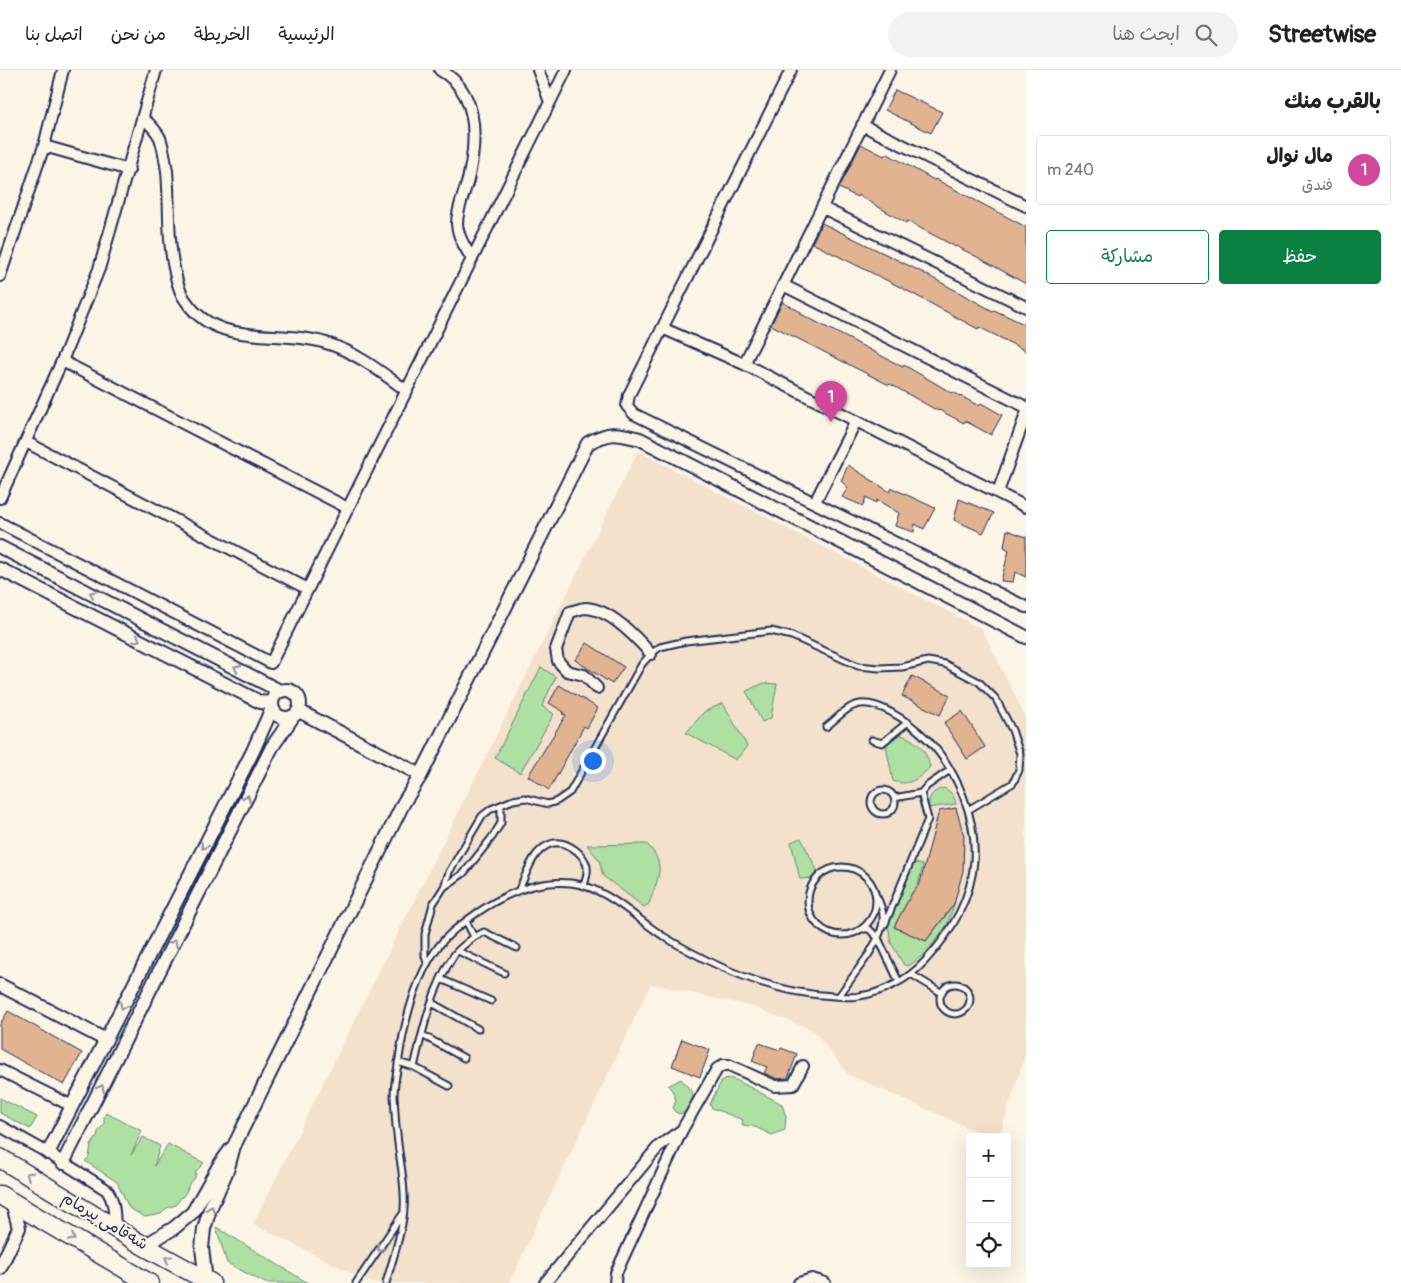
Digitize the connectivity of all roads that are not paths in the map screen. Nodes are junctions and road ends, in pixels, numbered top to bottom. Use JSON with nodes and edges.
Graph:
{"nodes":[{"id":1,"x":63,"y":70,"type":"edge"},
{"id":2,"x":156,"y":70,"type":"edge"},
{"id":3,"x":440,"y":70,"type":"edge"},
{"id":4,"x":538,"y":70,"type":"edge"},
{"id":5,"x":566,"y":70,"type":"edge"},
{"id":6,"x":791,"y":70,"type":"edge"},
{"id":7,"x":890,"y":70,"type":"edge"},
{"id":8,"x":550,"y":102,"type":"junction"},
{"id":9,"x":143,"y":118,"type":"junction"},
{"id":10,"x":862,"y":125,"type":"junction"},
{"id":11,"x":44,"y":146,"type":"junction"},
{"id":12,"x":129,"y":170,"type":"junction"},
{"id":13,"x":1026,"y":206,"type":"edge"},
{"id":14,"x":823,"y":208,"type":"junction"},
{"id":15,"x":472,"y":259,"type":"junction"},
{"id":16,"x":0,"y":276,"type":"edge"},
{"id":17,"x":784,"y":285,"type":"junction"},
{"id":18,"x":1026,"y":307,"type":"edge"},
{"id":19,"x":662,"y":328,"type":"junction"},
{"id":20,"x":62,"y":361,"type":"junction"},
{"id":21,"x":744,"y":364,"type":"junction"},
{"id":22,"x":407,"y":391,"type":"junction"},
{"id":23,"x":1026,"y":408,"type":"edge"},
{"id":24,"x":1026,"y":414,"type":"edge"},
{"id":25,"x":856,"y":421,"type":"junction"},
{"id":26,"x":26,"y":442,"type":"junction"},
{"id":27,"x":998,"y":492,"type":"junction"},
{"id":28,"x":0,"y":498,"type":"edge"},
{"id":29,"x":815,"y":502,"type":"junction"},
{"id":30,"x":342,"y":505,"type":"dead end"},
{"id":31,"x":1026,"y":507,"type":"edge"},
{"id":32,"x":0,"y":524,"type":"edge"},
{"id":33,"x":0,"y":547,"type":"edge"},
{"id":34,"x":0,"y":569,"type":"edge"},
{"id":35,"x":302,"y":586,"type":"dead end"},
{"id":36,"x":1026,"y":607,"type":"edge"},
{"id":37,"x":1026,"y":638,"type":"edge"},
{"id":38,"x":651,"y":654,"type":"junction"},
{"id":39,"x":597,"y":688,"type":"dead end"},
{"id":40,"x":280,"y":691,"type":"junction"},
{"id":41,"x":272,"y":705,"type":"junction"},
{"id":42,"x":296,"y":714,"type":"junction"},
{"id":43,"x":908,"y":722,"type":"junction"},
{"id":44,"x":826,"y":728,"type":"dead end"},
{"id":45,"x":872,"y":740,"type":"dead end"},
{"id":46,"x":950,"y":770,"type":"junction"},
{"id":47,"x":421,"y":775,"type":"junction"},
{"id":48,"x":921,"y":793,"type":"junction"},
{"id":49,"x":894,"y":798,"type":"junction"},
{"id":50,"x":501,"y":805,"type":"junction"},
{"id":51,"x":968,"y":810,"type":"junction"},
{"id":52,"x":584,"y":886,"type":"junction"},
{"id":53,"x":444,"y":887,"type":"junction"},
{"id":54,"x":519,"y":890,"type":"junction"},
{"id":55,"x":876,"y":894,"type":"junction"},
{"id":56,"x":466,"y":921,"type":"junction"},
{"id":57,"x":885,"y":924,"type":"junction"},
{"id":58,"x":862,"y":929,"type":"junction"},
{"id":59,"x":474,"y":936,"type":"junction"},
{"id":60,"x":878,"y":938,"type":"junction"},
{"id":61,"x":517,"y":948,"type":"dead end"},
{"id":62,"x":458,"y":951,"type":"junction"},
{"id":63,"x":427,"y":964,"type":"junction"},
{"id":64,"x":504,"y":973,"type":"dead end"},
{"id":65,"x":911,"y":974,"type":"junction"},
{"id":66,"x":441,"y":979,"type":"junction"},
{"id":67,"x":899,"y":982,"type":"junction"},
{"id":68,"x":0,"y":985,"type":"edge"},
{"id":69,"x":131,"y":989,"type":"junction"},
{"id":70,"x":942,"y":993,"type":"junction"},
{"id":71,"x":839,"y":996,"type":"junction"},
{"id":72,"x":147,"y":998,"type":"junction"},
{"id":73,"x":491,"y":1001,"type":"dead end"},
{"id":74,"x":432,"y":1003,"type":"junction"},
{"id":75,"x":478,"y":1029,"type":"dead end"},
{"id":76,"x":422,"y":1035,"type":"junction"},
{"id":77,"x":106,"y":1040,"type":"junction"},
{"id":78,"x":464,"y":1058,"type":"dead end"},
{"id":79,"x":398,"y":1062,"type":"junction"},
{"id":80,"x":803,"y":1066,"type":"dead end"},
{"id":81,"x":414,"y":1067,"type":"junction"},
{"id":82,"x":0,"y":1070,"type":"edge"},
{"id":83,"x":449,"y":1086,"type":"dead end"},
{"id":84,"x":72,"y":1106,"type":"junction"},
{"id":85,"x":88,"y":1114,"type":"junction"},
{"id":86,"x":0,"y":1126,"type":"edge"},
{"id":87,"x":682,"y":1130,"type":"junction"},
{"id":88,"x":234,"y":1146,"type":"junction"},
{"id":89,"x":48,"y":1153,"type":"junction"},
{"id":90,"x":0,"y":1158,"type":"edge"},
{"id":91,"x":63,"y":1163,"type":"junction"},
{"id":92,"x":5,"y":1198,"type":"edge"},
{"id":93,"x":404,"y":1213,"type":"junction"},
{"id":94,"x":46,"y":1222,"type":"junction"},
{"id":95,"x":115,"y":1227,"type":"junction"},
{"id":96,"x":19,"y":1228,"type":"junction"},
{"id":97,"x":144,"y":1246,"type":"junction"},
{"id":98,"x":0,"y":1268,"type":"edge"},
{"id":99,"x":208,"y":1282,"type":"edge"},
{"id":100,"x":149,"y":1283,"type":"edge"},
{"id":101,"x":356,"y":1283,"type":"edge"},
{"id":102,"x":386,"y":1283,"type":"edge"},
{"id":103,"x":545,"y":1283,"type":"edge"},
{"id":104,"x":615,"y":1283,"type":"edge"},
{"id":105,"x":800,"y":1283,"type":"edge"},
{"id":106,"x":825,"y":1283,"type":"edge"}],
"edges":[{"from":1,"to":11,"type":"street"},
{"from":2,"to":9,"type":"street"},
{"from":3,"to":15,"type":"street"},
{"from":4,"to":8,"type":"street"},
{"from":5,"to":8,"type":"street"},
{"from":6,"to":19,"type":"street"},
{"from":7,"to":10,"type":"street"},
{"from":8,"to":15,"type":"street"},
{"from":9,"to":12,"type":"street"},
{"from":9,"to":22,"type":"street"},
{"from":10,"to":13,"type":"street"},
{"from":10,"to":14,"type":"street"},
{"from":11,"to":12,"type":"street"},
{"from":11,"to":16,"type":"street"},
{"from":12,"to":20,"type":"street"},
{"from":14,"to":17,"type":"street"},
{"from":14,"to":18,"type":"street"},
{"from":15,"to":22,"type":"street"},
{"from":17,"to":21,"type":"street"},
{"from":17,"to":23,"type":"street"},
{"from":19,"to":21,"type":"street"},
{"from":19,"to":29,"type":"street"},
{"from":20,"to":26,"type":"street"},
{"from":20,"to":30,"type":"street"},
{"from":21,"to":25,"type":"street"},
{"from":22,"to":32,"type":"street"},
{"from":24,"to":27,"type":"street"},
{"from":25,"to":27,"type":"street"},
{"from":25,"to":29,"type":"street"},
{"from":26,"to":28,"type":"street"},
{"from":26,"to":35,"type":"street"},
{"from":27,"to":31,"type":"street"},
{"from":29,"to":36,"type":"street"},
{"from":40,"to":33,"type":"street","one_way":true},
{"from":34,"to":41,"type":"street","one_way":true},
{"from":37,"to":47,"type":"street"},
{"from":38,"to":39,"type":"street"},
{"from":38,"to":50,"type":"lane"},
{"from":38,"to":51,"type":"lane"},
{"from":40,"to":41,"type":"street"},
{"from":40,"to":42,"type":"street"},
{"from":41,"to":42,"type":"street"},
{"from":41,"to":69,"type":"street","one_way":true},
{"from":42,"to":47,"type":"street"},
{"from":72,"to":42,"type":"street","one_way":true},
{"from":43,"to":44,"type":"lane"},
{"from":43,"to":45,"type":"lane"},
{"from":43,"to":46,"type":"lane"},
{"from":46,"to":48,"type":"lane"},
{"from":46,"to":51,"type":"lane"},
{"from":47,"to":88,"type":"street"},
{"from":48,"to":49,"type":"lane"},
{"from":48,"to":57,"type":"lane"},
{"from":49,"to":49,"type":"lane"},
{"from":50,"to":53,"type":"lane"},
{"from":50,"to":53,"type":"lane"},
{"from":51,"to":65,"type":"lane"},
{"from":52,"to":54,"type":"lane"},
{"from":52,"to":54,"type":"lane"},
{"from":52,"to":71,"type":"lane"},
{"from":53,"to":63,"type":"lane"},
{"from":54,"to":56,"type":"lane"},
{"from":55,"to":57,"type":"lane"},
{"from":55,"to":58,"type":"lane"},
{"from":55,"to":58,"type":"lane"},
{"from":56,"to":59,"type":"lane"},
{"from":56,"to":63,"type":"lane"},
{"from":57,"to":60,"type":"lane"},
{"from":58,"to":60,"type":"lane"},
{"from":59,"to":61,"type":"lane"},
{"from":59,"to":62,"type":"lane"},
{"from":60,"to":67,"type":"lane"},
{"from":60,"to":71,"type":"lane"},
{"from":62,"to":64,"type":"lane"},
{"from":62,"to":66,"type":"lane"},
{"from":63,"to":79,"type":"lane"},
{"from":65,"to":67,"type":"lane"},
{"from":65,"to":70,"type":"lane"},
{"from":66,"to":73,"type":"lane"},
{"from":66,"to":74,"type":"lane"},
{"from":67,"to":71,"type":"lane"},
{"from":68,"to":77,"type":"street"},
{"from":69,"to":72,"type":"street"},
{"from":69,"to":77,"type":"street","one_way":true},
{"from":70,"to":70,"type":"lane"},
{"from":85,"to":72,"type":"street","one_way":true},
{"from":74,"to":75,"type":"lane"},
{"from":74,"to":76,"type":"lane"},
{"from":76,"to":78,"type":"lane"},
{"from":76,"to":81,"type":"lane"},
{"from":77,"to":84,"type":"street"},
{"from":79,"to":81,"type":"lane"},
{"from":79,"to":93,"type":"lane"},
{"from":80,"to":87,"type":"street"},
{"from":81,"to":83,"type":"lane"},
{"from":82,"to":84,"type":"street"},
{"from":84,"to":85,"type":"street"},
{"from":84,"to":89,"type":"street"},
{"from":85,"to":91,"type":"street"},
{"from":86,"to":89,"type":"street"},
{"from":87,"to":103,"type":"street"},
{"from":87,"to":104,"type":"street"},
{"from":88,"to":97,"type":"street"},
{"from":99,"to":88,"type":"street","one_way":true},
{"from":89,"to":91,"type":"street"},
{"from":95,"to":90,"type":"highway","name":"شەقامی پیرمام","one_way":true},
{"from":91,"to":95,"type":"street"},
{"from":92,"to":94,"type":"highway","name":"شەقامی پیرمام"},
{"from":92,"to":96,"type":"street"},
{"from":93,"to":101,"type":"lane","one_way":true},
{"from":93,"to":102,"type":"lane"},
{"from":94,"to":96,"type":"street"},
{"from":94,"to":100,"type":"highway","name":"شەقامی پیرمام","one_way":true},
{"from":95,"to":97,"type":"highway","name":"شەقامی پیرمام"},
{"from":96,"to":98,"type":"street"},
{"from":99,"to":97,"type":"highway","name":"شەقامی پیرمام","one_way":true},
{"from":105,"to":106,"type":"street"}]}
